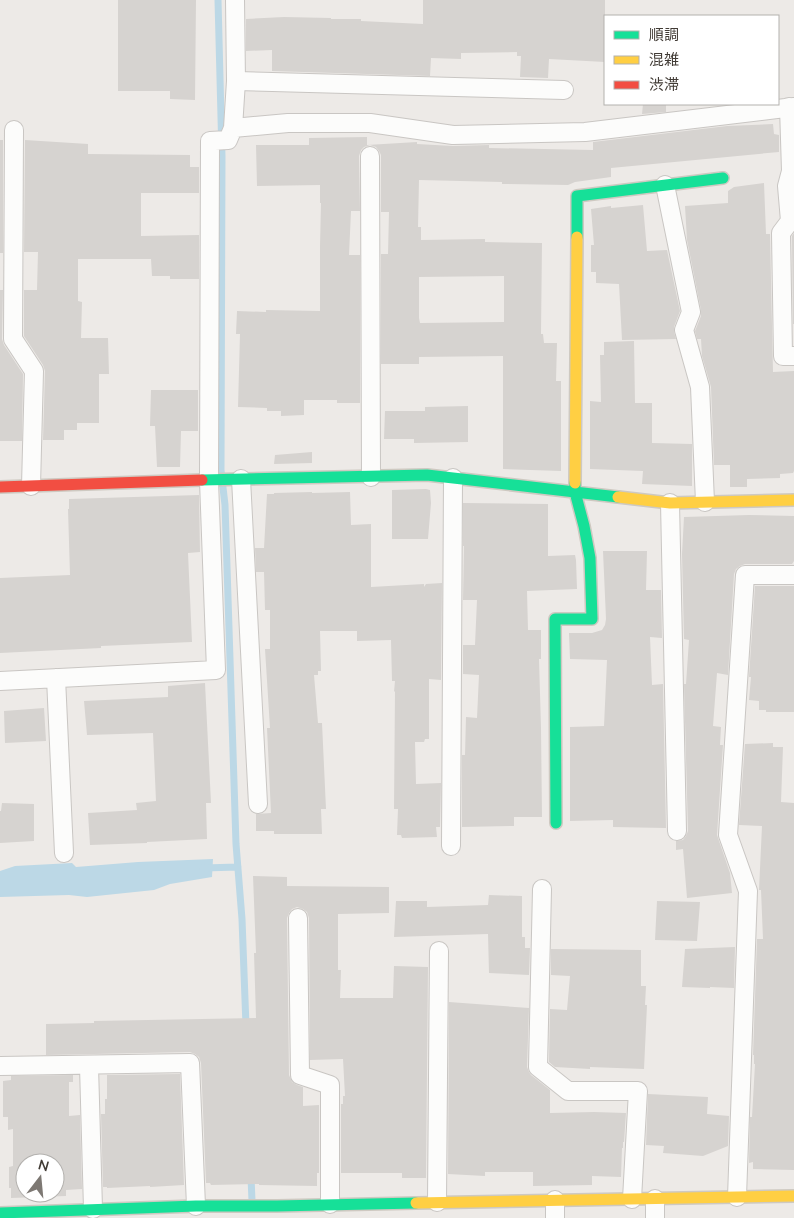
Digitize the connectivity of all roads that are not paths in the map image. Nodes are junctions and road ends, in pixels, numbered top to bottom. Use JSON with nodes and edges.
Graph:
{"nodes":[{"id":1,"x":235,"y":0,"type":"edge"},
{"id":2,"x":236,"y":81,"type":"junction"},
{"id":3,"x":564,"y":90,"type":"dead end"},
{"id":4,"x":792,"y":107,"type":"edge"},
{"id":5,"x":14,"y":130,"type":"dead end"},
{"id":6,"x":224,"y":136,"type":"junction"},
{"id":7,"x":370,"y":156,"type":"dead end"},
{"id":8,"x":723,"y":178,"type":"dead end"},
{"id":9,"x":665,"y":185,"type":"junction"},
{"id":10,"x":794,"y":356,"type":"edge"},
{"id":11,"x":371,"y":477,"type":"junction"},
{"id":12,"x":453,"y":478,"type":"junction"},
{"id":13,"x":235,"y":479,"type":"junction"},
{"id":14,"x":212,"y":480,"type":"junction"},
{"id":15,"x":31,"y":486,"type":"junction"},
{"id":16,"x":0,"y":487,"type":"edge"},
{"id":17,"x":575,"y":492,"type":"junction"},
{"id":18,"x":794,"y":500,"type":"edge"},
{"id":19,"x":705,"y":502,"type":"junction"},
{"id":20,"x":670,"y":503,"type":"junction"},
{"id":21,"x":794,"y":576,"type":"edge"},
{"id":22,"x":56,"y":678,"type":"junction"},
{"id":23,"x":0,"y":681,"type":"edge"},
{"id":24,"x":258,"y":804,"type":"dead end"},
{"id":25,"x":556,"y":823,"type":"dead end"},
{"id":26,"x":677,"y":831,"type":"dead end"},
{"id":27,"x":452,"y":846,"type":"dead end"},
{"id":28,"x":64,"y":853,"type":"dead end"},
{"id":29,"x":542,"y":889,"type":"dead end"},
{"id":30,"x":298,"y":918,"type":"dead end"},
{"id":31,"x":439,"y":951,"type":"dead end"},
{"id":32,"x":0,"y":1066,"type":"edge"},
{"id":33,"x":89,"y":1066,"type":"junction"},
{"id":34,"x":794,"y":1196,"type":"edge"},
{"id":35,"x":737,"y":1197,"type":"junction"},
{"id":36,"x":632,"y":1199,"type":"junction"},
{"id":37,"x":655,"y":1199,"type":"junction"},
{"id":38,"x":555,"y":1200,"type":"junction"},
{"id":39,"x":437,"y":1202,"type":"junction"},
{"id":40,"x":330,"y":1204,"type":"junction"},
{"id":41,"x":196,"y":1206,"type":"junction"},
{"id":42,"x":93,"y":1209,"type":"junction"},
{"id":43,"x":0,"y":1213,"type":"edge"},
{"id":44,"x":555,"y":1218,"type":"edge"},
{"id":45,"x":655,"y":1218,"type":"edge"}],
"edges":[{"from":1,"to":2,"type":"street"},
{"from":2,"to":3,"type":"street"},
{"from":2,"to":6,"type":"street"},
{"from":4,"to":6,"type":"street"},
{"from":4,"to":10,"type":"street"},
{"from":5,"to":15,"type":"street"},
{"from":6,"to":14,"type":"street"},
{"from":7,"to":11,"type":"street"},
{"from":8,"to":9,"type":"street"},
{"from":9,"to":17,"type":"street"},
{"from":9,"to":19,"type":"street"},
{"from":11,"to":12,"type":"street"},
{"from":11,"to":13,"type":"street"},
{"from":12,"to":17,"type":"street"},
{"from":12,"to":27,"type":"street"},
{"from":13,"to":14,"type":"street"},
{"from":13,"to":24,"type":"street"},
{"from":14,"to":15,"type":"street"},
{"from":14,"to":22,"type":"street"},
{"from":15,"to":16,"type":"street"},
{"from":17,"to":20,"type":"street"},
{"from":17,"to":25,"type":"street"},
{"from":18,"to":19,"type":"street"},
{"from":19,"to":20,"type":"street"},
{"from":20,"to":26,"type":"street"},
{"from":21,"to":35,"type":"street"},
{"from":22,"to":23,"type":"street"},
{"from":22,"to":28,"type":"street"},
{"from":29,"to":36,"type":"street"},
{"from":30,"to":40,"type":"street"},
{"from":31,"to":39,"type":"street"},
{"from":32,"to":33,"type":"street"},
{"from":33,"to":41,"type":"street"},
{"from":33,"to":42,"type":"street"},
{"from":34,"to":35,"type":"street"},
{"from":35,"to":37,"type":"street"},
{"from":36,"to":37,"type":"street"},
{"from":36,"to":38,"type":"street"},
{"from":37,"to":45,"type":"street"},
{"from":38,"to":39,"type":"street"},
{"from":38,"to":44,"type":"street"},
{"from":39,"to":40,"type":"street"},
{"from":40,"to":41,"type":"street"},
{"from":41,"to":42,"type":"street"},
{"from":42,"to":43,"type":"street"}]}
